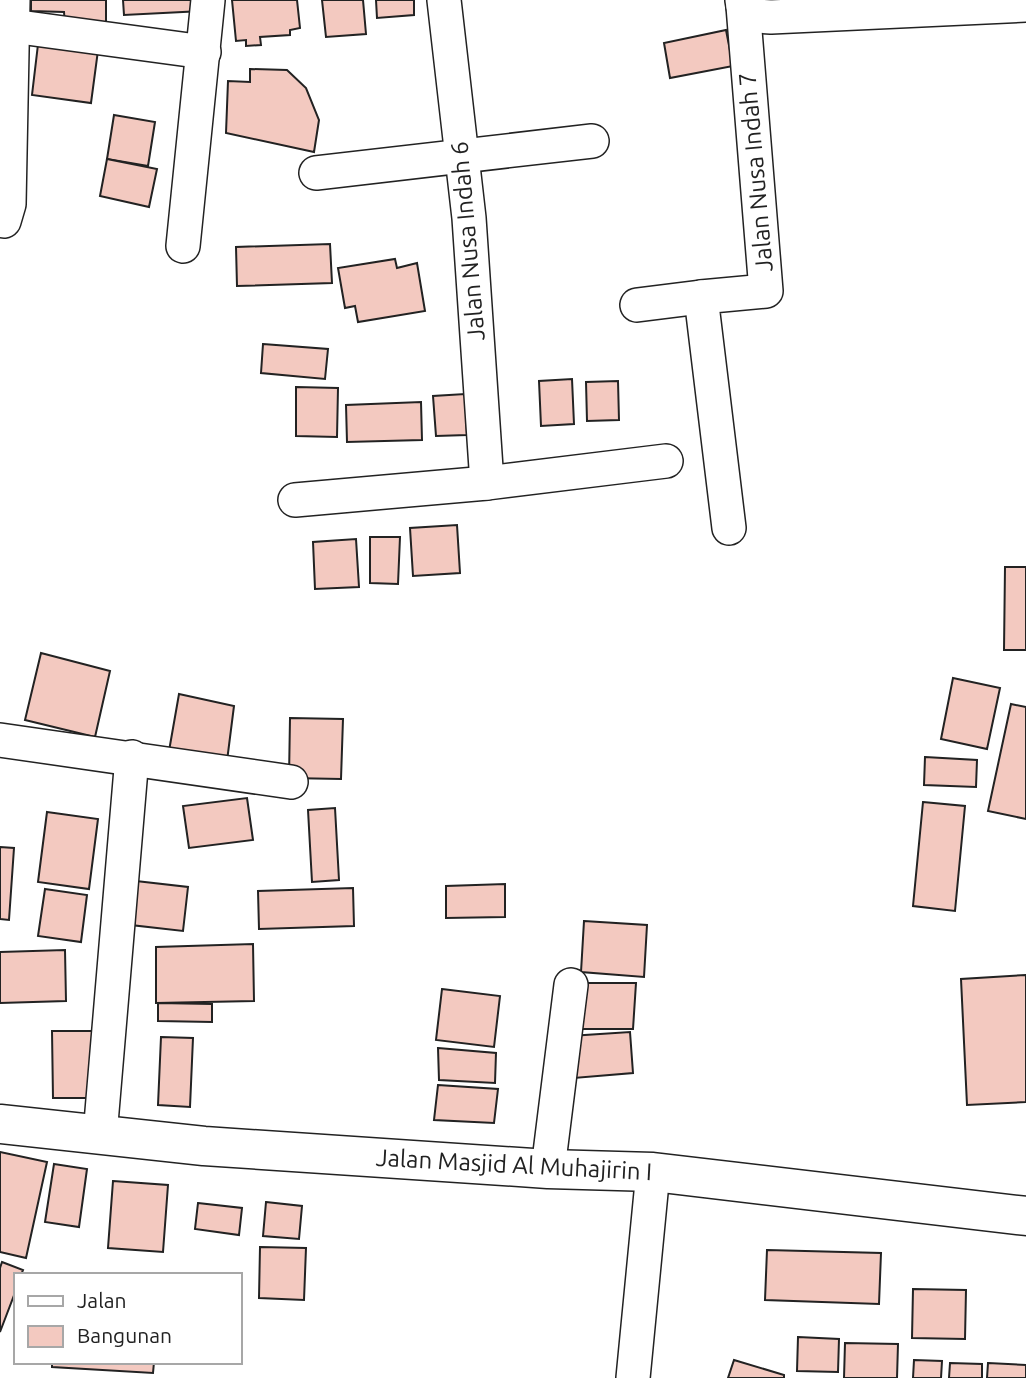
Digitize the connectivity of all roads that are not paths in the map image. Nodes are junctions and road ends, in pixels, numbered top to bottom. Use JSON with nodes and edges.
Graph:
{"nodes":[{"id":1,"x":208,"y":0,"type":"edge"},
{"id":2,"x":444,"y":0,"type":"edge"},
{"id":3,"x":742,"y":3,"type":"edge"},
{"id":4,"x":1026,"y":5,"type":"edge"},
{"id":5,"x":12,"y":13,"type":"edge"},
{"id":6,"x":204,"y":52,"type":"junction"},
{"id":7,"x":592,"y":141,"type":"dead end"},
{"id":8,"x":462,"y":157,"type":"junction"},
{"id":9,"x":317,"y":173,"type":"dead end"},
{"id":10,"x":4,"y":221,"type":"dead end"},
{"id":11,"x":183,"y":246,"type":"dead end"},
{"id":12,"x":701,"y":297,"type":"junction"},
{"id":13,"x":637,"y":305,"type":"dead end"},
{"id":14,"x":666,"y":461,"type":"dead end"},
{"id":15,"x":487,"y":483,"type":"junction"},
{"id":16,"x":295,"y":500,"type":"dead end"},
{"id":17,"x":729,"y":528,"type":"dead end"},
{"id":18,"x":0,"y":740,"type":"edge"},
{"id":19,"x":132,"y":757,"type":"junction"},
{"id":20,"x":291,"y":782,"type":"dead end"},
{"id":21,"x":572,"y":985,"type":"dead end"},
{"id":22,"x":0,"y":1124,"type":"edge"},
{"id":23,"x":100,"y":1135,"type":"junction"},
{"id":24,"x":548,"y":1169,"type":"junction"},
{"id":25,"x":653,"y":1172,"type":"junction"},
{"id":26,"x":1026,"y":1216,"type":"edge"},
{"id":27,"x":634,"y":1378,"type":"edge"}],
"edges":[{"from":1,"to":6,"type":"street"},
{"from":2,"to":8,"type":"street","name":"Jalan Nusa Indah 6"},
{"from":3,"to":4,"type":"street"},
{"from":3,"to":12,"type":"street","name":"Jalan Nusa Indah 7"},
{"from":5,"to":6,"type":"street"},
{"from":5,"to":10,"type":"street"},
{"from":6,"to":11,"type":"street"},
{"from":7,"to":8,"type":"street"},
{"from":8,"to":9,"type":"street"},
{"from":8,"to":15,"type":"street","name":"Jalan Nusa Indah 6"},
{"from":12,"to":13,"type":"street"},
{"from":12,"to":17,"type":"street"},
{"from":14,"to":15,"type":"street"},
{"from":15,"to":16,"type":"street"},
{"from":18,"to":19,"type":"street"},
{"from":19,"to":20,"type":"street"},
{"from":19,"to":23,"type":"street"},
{"from":21,"to":24,"type":"street"},
{"from":22,"to":23,"type":"street","name":"Jalan Masjid Al Muhajirin I"},
{"from":23,"to":24,"type":"street","name":"Jalan Masjid Al Muhajirin I"},
{"from":24,"to":25,"type":"street","name":"Jalan Masjid Al Muhajirin I"},
{"from":25,"to":26,"type":"street","name":"Jalan Masjid Al Muhajirin I"},
{"from":25,"to":27,"type":"street"}]}
